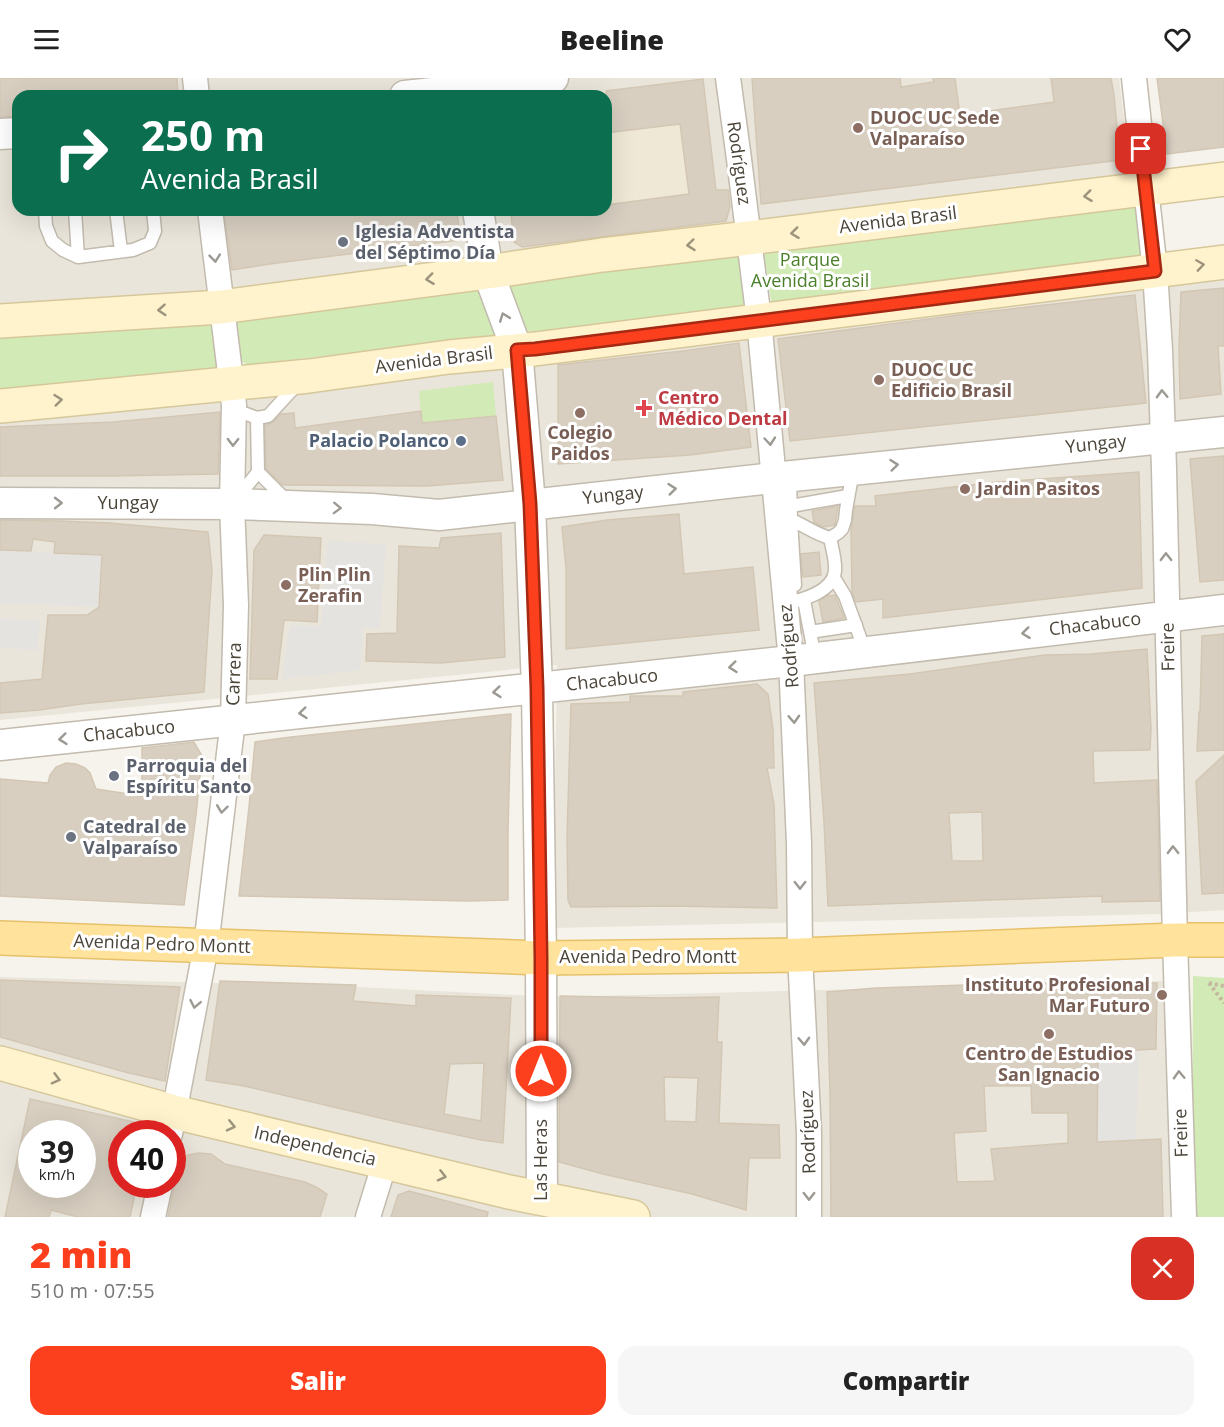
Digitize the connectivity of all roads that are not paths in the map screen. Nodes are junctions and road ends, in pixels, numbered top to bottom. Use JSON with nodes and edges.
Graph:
{"nodes":[{"id":1,"x":553,"y":78,"type":"edge"},
{"id":2,"x":728,"y":78,"type":"edge"},
{"id":3,"x":1134,"y":78,"type":"edge"},
{"id":4,"x":465,"y":88,"type":"edge"},
{"id":5,"x":450,"y":90,"type":"edge"},
{"id":6,"x":1224,"y":179,"type":"edge"},
{"id":7,"x":1146,"y":189,"type":"junction"},
{"id":8,"x":45,"y":216,"type":"edge"},
{"id":9,"x":75,"y":216,"type":"edge"},
{"id":10,"x":117,"y":216,"type":"edge"},
{"id":11,"x":154,"y":216,"type":"edge"},
{"id":12,"x":211,"y":216,"type":"edge"},
{"id":13,"x":479,"y":216,"type":"edge"},
{"id":14,"x":749,"y":238,"type":"junction"},
{"id":15,"x":121,"y":251,"type":"junction"},
{"id":16,"x":78,"y":257,"type":"junction"},
{"id":17,"x":1224,"y":262,"type":"edge"},
{"id":18,"x":1155,"y":271,"type":"junction"},
{"id":19,"x":488,"y":272,"type":"junction"},
{"id":20,"x":221,"y":307,"type":"junction"},
{"id":21,"x":759,"y":320,"type":"junction"},
{"id":22,"x":0,"y":321,"type":"edge"},
{"id":23,"x":517,"y":350,"type":"junction"},
{"id":24,"x":309,"y":376,"type":"junction"},
{"id":25,"x":233,"y":394,"type":"junction"},
{"id":26,"x":0,"y":406,"type":"edge"},
{"id":27,"x":257,"y":418,"type":"junction"},
{"id":28,"x":1224,"y":432,"type":"edge"},
{"id":29,"x":1163,"y":437,"type":"junction"},
{"id":30,"x":258,"y":472,"type":"junction"},
{"id":31,"x":782,"y":477,"type":"junction"},
{"id":32,"x":850,"y":483,"type":"junction"},
{"id":33,"x":0,"y":503,"type":"edge"},
{"id":34,"x":232,"y":504,"type":"junction"},
{"id":35,"x":530,"y":504,"type":"junction"},
{"id":36,"x":292,"y":506,"type":"junction"},
{"id":37,"x":786,"y":514,"type":"junction"},
{"id":38,"x":830,"y":538,"type":"junction"},
{"id":39,"x":834,"y":578,"type":"junction"},
{"id":40,"x":795,"y":602,"type":"junction"},
{"id":41,"x":1224,"y":610,"type":"edge"},
{"id":42,"x":1168,"y":616,"type":"junction"},
{"id":43,"x":861,"y":639,"type":"junction"},
{"id":44,"x":805,"y":650,"type":"junction"},
{"id":45,"x":537,"y":688,"type":"junction"},
{"id":46,"x":233,"y":720,"type":"junction"},
{"id":47,"x":0,"y":745,"type":"edge"},
{"id":48,"x":0,"y":938,"type":"edge"},
{"id":49,"x":1175,"y":940,"type":"junction"},
{"id":50,"x":1224,"y":940,"type":"edge"},
{"id":51,"x":206,"y":946,"type":"junction"},
{"id":52,"x":801,"y":955,"type":"junction"},
{"id":53,"x":541,"y":958,"type":"junction"},
{"id":54,"x":0,"y":1064,"type":"edge"},
{"id":55,"x":163,"y":1120,"type":"edge"},
{"id":56,"x":173,"y":1120,"type":"edge"},
{"id":57,"x":186,"y":1126,"type":"edge"},
{"id":58,"x":385,"y":1162,"type":"junction"},
{"id":59,"x":157,"y":1198,"type":"edge"},
{"id":60,"x":541,"y":1208,"type":"edge"},
{"id":61,"x":153,"y":1217,"type":"edge"},
{"id":62,"x":368,"y":1217,"type":"edge"},
{"id":63,"x":633,"y":1217,"type":"edge"},
{"id":64,"x":809,"y":1217,"type":"edge"},
{"id":65,"x":1184,"y":1217,"type":"edge"}],
"edges":[{"from":1,"to":4,"type":"street"},
{"from":2,"to":14,"type":"street","name":"Rodríguez"},
{"from":3,"to":7,"type":"street","name":"Freire"},
{"from":4,"to":5,"type":"street"},
{"from":6,"to":7,"type":"main road","name":"Avenida Brasil"},
{"from":7,"to":14,"type":"main road","name":"Avenida Brasil","one_way":true},
{"from":7,"to":18,"type":"street","name":"Freire"},
{"from":8,"to":16,"type":"lane"},
{"from":9,"to":16,"type":"lane"},
{"from":10,"to":15,"type":"lane"},
{"from":11,"to":15,"type":"lane"},
{"from":12,"to":20,"type":"street","name":"Carrera","one_way":true},
{"from":13,"to":19,"type":"street","name":"Las Heras"},
{"from":14,"to":19,"type":"main road","name":"Avenida Brasil","one_way":true},
{"from":14,"to":21,"type":"street","name":"Rodríguez"},
{"from":15,"to":16,"type":"lane"},
{"from":18,"to":17,"type":"main road","name":"Avenida Brasil","one_way":true},
{"from":18,"to":21,"type":"main road","name":"Avenida Brasil"},
{"from":29,"to":18,"type":"street","name":"Freire","one_way":true},
{"from":19,"to":20,"type":"main road","name":"Avenida Brasil","one_way":true},
{"from":23,"to":19,"type":"street","name":"Las Heras","one_way":true},
{"from":20,"to":22,"type":"main road","name":"Avenida Brasil","one_way":true},
{"from":20,"to":25,"type":"street","name":"Carrera"},
{"from":21,"to":23,"type":"main road","name":"Avenida Brasil"},
{"from":21,"to":31,"type":"street","name":"Rodríguez","one_way":true},
{"from":23,"to":24,"type":"main road","name":"Avenida Brasil"},
{"from":23,"to":35,"type":"street","name":"Las Heras"},
{"from":24,"to":25,"type":"main road","name":"Avenida Brasil"},
{"from":24,"to":27,"type":"lane"},
{"from":26,"to":25,"type":"main road","name":"Avenida Brasil","one_way":true},
{"from":25,"to":27,"type":"lane"},
{"from":25,"to":34,"type":"street","name":"Carrera","one_way":true},
{"from":27,"to":30,"type":"lane"},
{"from":28,"to":29,"type":"street","name":"Yungay"},
{"from":32,"to":29,"type":"street","name":"Yungay","one_way":true},
{"from":42,"to":29,"type":"street","name":"Freire","one_way":true},
{"from":30,"to":34,"type":"lane"},
{"from":30,"to":36,"type":"lane"},
{"from":31,"to":32,"type":"street","name":"Yungay"},
{"from":35,"to":31,"type":"street","name":"Yungay","one_way":true},
{"from":31,"to":37,"type":"street","name":"Rodríguez"},
{"from":32,"to":37,"type":"lane"},
{"from":32,"to":38,"type":"lane"},
{"from":33,"to":34,"type":"street","name":"Yungay","one_way":true},
{"from":34,"to":36,"type":"street","name":"Yungay"},
{"from":34,"to":46,"type":"street","name":"Carrera"},
{"from":36,"to":35,"type":"street","name":"Yungay","one_way":true},
{"from":35,"to":45,"type":"street","name":"Las Heras"},
{"from":37,"to":38,"type":"lane"},
{"from":37,"to":40,"type":"street","name":"Rodríguez"},
{"from":38,"to":39,"type":"lane"},
{"from":39,"to":40,"type":"lane"},
{"from":39,"to":43,"type":"lane"},
{"from":40,"to":44,"type":"street","name":"Rodríguez"},
{"from":40,"to":44,"type":"lane"},
{"from":41,"to":42,"type":"street","name":"Chacabuco"},
{"from":42,"to":43,"type":"street","name":"Chacabuco","one_way":true},
{"from":49,"to":42,"type":"street","name":"Freire","one_way":true},
{"from":43,"to":44,"type":"street","name":"Chacabuco"},
{"from":44,"to":45,"type":"street","name":"Chacabuco","one_way":true},
{"from":44,"to":52,"type":"street","name":"Rodríguez","one_way":true},
{"from":45,"to":46,"type":"street","name":"Chacabuco","one_way":true},
{"from":45,"to":53,"type":"street","name":"Las Heras"},
{"from":46,"to":47,"type":"street","name":"Chacabuco","one_way":true},
{"from":46,"to":51,"type":"street","name":"Carrera","one_way":true},
{"from":48,"to":51,"type":"main road","name":"Avenida Pedro Montt"},
{"from":49,"to":50,"type":"main road","name":"Avenida Pedro Montt"},
{"from":49,"to":52,"type":"main road","name":"Avenida Pedro Montt"},
{"from":65,"to":49,"type":"street","name":"Freire","one_way":true},
{"from":51,"to":53,"type":"main road","name":"Avenida Pedro Montt"},
{"from":51,"to":56,"type":"street","name":"Carrera","one_way":true},
{"from":52,"to":53,"type":"main road","name":"Avenida Pedro Montt"},
{"from":52,"to":64,"type":"street","name":"Rodríguez","one_way":true},
{"from":53,"to":60,"type":"street","name":"Las Heras"},
{"from":54,"to":55,"type":"main road","name":"Independencia","one_way":true},
{"from":57,"to":58,"type":"main road","name":"Independencia","one_way":true},
{"from":58,"to":60,"type":"main road","name":"Independencia","one_way":true},
{"from":58,"to":62,"type":"street"},
{"from":59,"to":61,"type":"street"},
{"from":60,"to":63,"type":"main road","name":"Independencia"}]}
